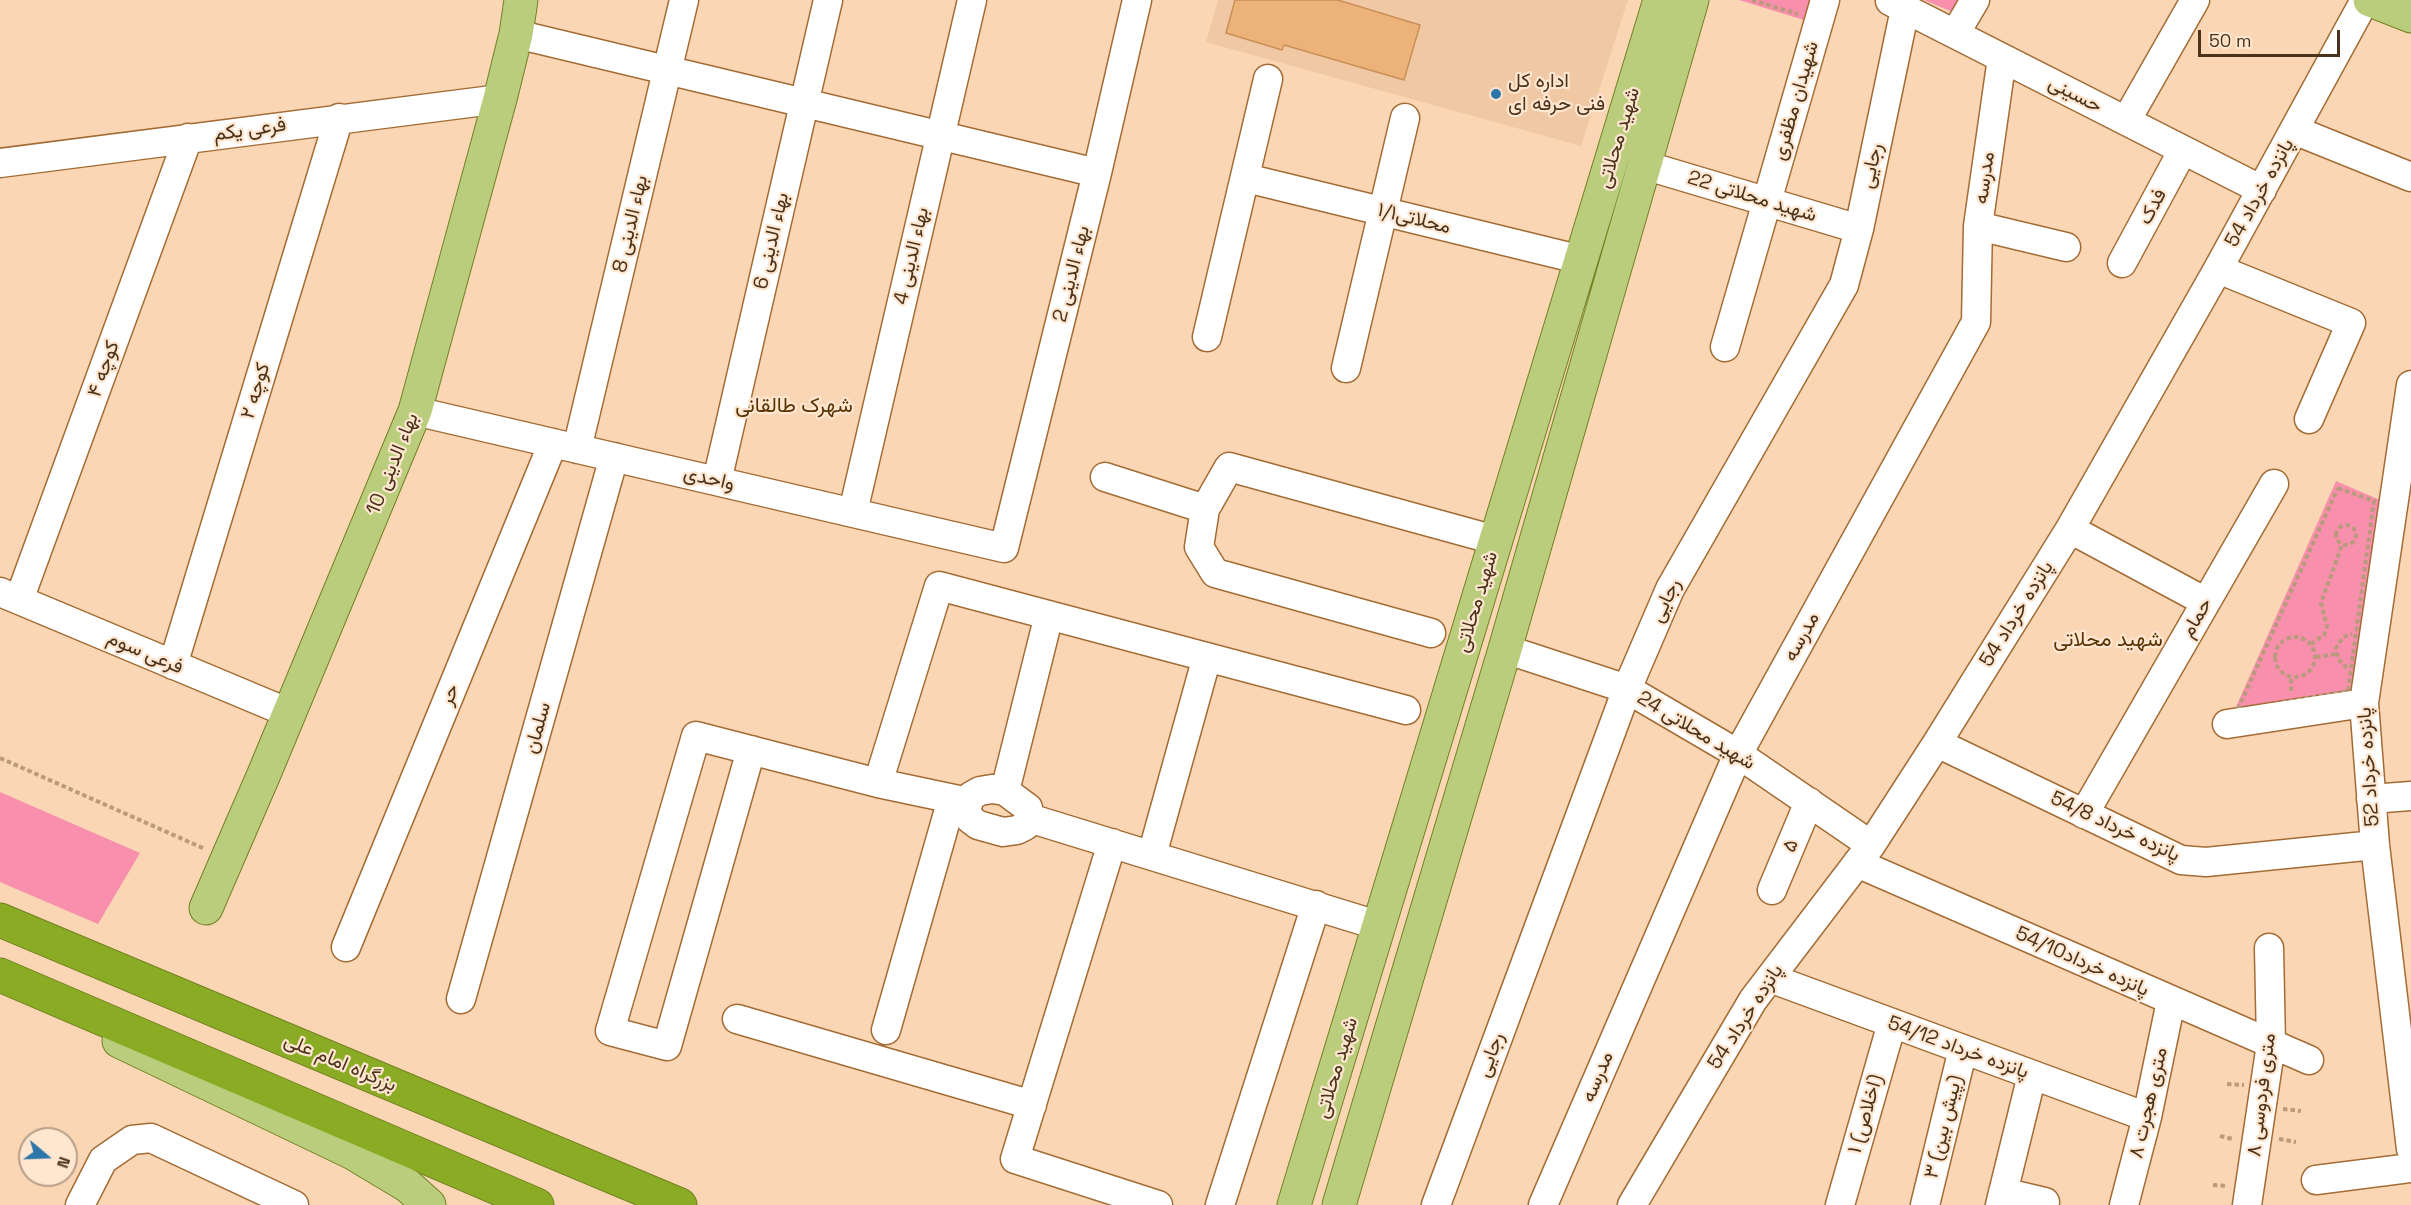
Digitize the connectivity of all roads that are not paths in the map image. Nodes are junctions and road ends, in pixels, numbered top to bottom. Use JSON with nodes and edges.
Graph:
{"nodes":[{"id":1,"x":521,"y":0,"type":"edge"},
{"id":2,"x":684,"y":0,"type":"edge"},
{"id":3,"x":828,"y":0,"type":"edge"},
{"id":4,"x":972,"y":0,"type":"edge"},
{"id":5,"x":1137,"y":0,"type":"edge"},
{"id":6,"x":1660,"y":0,"type":"edge"},
{"id":7,"x":1692,"y":0,"type":"edge"},
{"id":8,"x":1975,"y":0,"type":"edge"},
{"id":9,"x":2195,"y":0,"type":"edge"},
{"id":10,"x":2365,"y":0,"type":"edge"},
{"id":11,"x":2370,"y":0,"type":"edge"},
{"id":12,"x":1896,"y":4,"type":"edge"},
{"id":13,"x":1822,"y":10,"type":"edge"},
{"id":14,"x":2411,"y":16,"type":"edge"},
{"id":15,"x":516,"y":34,"type":"junction"},
{"id":16,"x":1955,"y":34,"type":"junction"},
{"id":17,"x":2002,"y":58,"type":"junction"},
{"id":18,"x":667,"y":70,"type":"junction"},
{"id":19,"x":1268,"y":79,"type":"dead end"},
{"id":20,"x":500,"y":99,"type":"junction"},
{"id":21,"x":804,"y":103,"type":"junction"},
{"id":22,"x":1405,"y":117,"type":"dead end"},
{"id":23,"x":339,"y":118,"type":"junction"},
{"id":24,"x":2126,"y":121,"type":"junction"},
{"id":25,"x":2294,"y":130,"type":"junction"},
{"id":26,"x":940,"y":135,"type":"junction"},
{"id":27,"x":188,"y":138,"type":"junction"},
{"id":28,"x":2183,"y":150,"type":"junction"},
{"id":29,"x":1644,"y":165,"type":"junction"},
{"id":30,"x":1,"y":166,"type":"edge"},
{"id":31,"x":1097,"y":173,"type":"junction"},
{"id":32,"x":2411,"y":177,"type":"edge"},
{"id":33,"x":1245,"y":178,"type":"junction"},
{"id":34,"x":2262,"y":190,"type":"junction"},
{"id":35,"x":1766,"y":202,"type":"junction"},
{"id":36,"x":1383,"y":211,"type":"junction"},
{"id":37,"x":1978,"y":226,"type":"junction"},
{"id":38,"x":1859,"y":230,"type":"junction"},
{"id":39,"x":2066,"y":247,"type":"dead end"},
{"id":40,"x":1582,"y":260,"type":"junction"},
{"id":41,"x":2122,"y":263,"type":"dead end"},
{"id":42,"x":2218,"y":269,"type":"junction"},
{"id":43,"x":1207,"y":337,"type":"dead end"},
{"id":44,"x":1725,"y":347,"type":"dead end"},
{"id":45,"x":1346,"y":368,"type":"dead end"},
{"id":46,"x":2411,"y":386,"type":"edge"},
{"id":47,"x":415,"y":411,"type":"junction"},
{"id":48,"x":2309,"y":419,"type":"dead end"},
{"id":49,"x":565,"y":446,"type":"junction"},
{"id":50,"x":614,"y":457,"type":"junction"},
{"id":51,"x":1105,"y":477,"type":"dead end"},
{"id":52,"x":717,"y":481,"type":"junction"},
{"id":53,"x":2274,"y":484,"type":"dead end"},
{"id":54,"x":1205,"y":509,"type":"junction"},
{"id":55,"x":853,"y":512,"type":"junction"},
{"id":56,"x":2070,"y":529,"type":"junction"},
{"id":57,"x":1495,"y":540,"type":"junction"},
{"id":58,"x":1004,"y":548,"type":"joint"},
{"id":59,"x":10,"y":596,"type":"edge"},
{"id":60,"x":2206,"y":602,"type":"junction"},
{"id":61,"x":1049,"y":615,"type":"junction"},
{"id":62,"x":1431,"y":633,"type":"dead end"},
{"id":63,"x":1505,"y":649,"type":"junction"},
{"id":64,"x":1207,"y":657,"type":"junction"},
{"id":65,"x":173,"y":665,"type":"junction"},
{"id":66,"x":1627,"y":689,"type":"junction"},
{"id":67,"x":2364,"y":703,"type":"junction"},
{"id":68,"x":1406,"y":710,"type":"dead end"},
{"id":69,"x":289,"y":713,"type":"junction"},
{"id":70,"x":2227,"y":724,"type":"dead end"},
{"id":71,"x":1937,"y":743,"type":"junction"},
{"id":72,"x":751,"y":750,"type":"junction"},
{"id":73,"x":1738,"y":754,"type":"junction"},
{"id":74,"x":878,"y":783,"type":"junction"},
{"id":75,"x":1005,"y":790,"type":"junction"},
{"id":76,"x":2411,"y":796,"type":"edge"},
{"id":77,"x":2371,"y":799,"type":"junction"},
{"id":78,"x":960,"y":801,"type":"junction"},
{"id":79,"x":1809,"y":802,"type":"junction"},
{"id":80,"x":2084,"y":814,"type":"junction"},
{"id":81,"x":1029,"y":818,"type":"junction"},
{"id":82,"x":1112,"y":843,"type":"junction"},
{"id":83,"x":2375,"y":845,"type":"junction"},
{"id":84,"x":1864,"y":854,"type":"junction"},
{"id":85,"x":1152,"y":855,"type":"junction"},
{"id":86,"x":1772,"y":890,"type":"dead end"},
{"id":87,"x":1316,"y":905,"type":"junction"},
{"id":88,"x":206,"y":908,"type":"dead end"},
{"id":89,"x":0,"y":920,"type":"edge"},
{"id":90,"x":1380,"y":926,"type":"junction"},
{"id":91,"x":346,"y":947,"type":"dead end"},
{"id":92,"x":2269,"y":948,"type":"dead end"},
{"id":93,"x":0,"y":975,"type":"edge"},
{"id":94,"x":1770,"y":978,"type":"junction"},
{"id":95,"x":0,"y":987,"type":"edge"},
{"id":96,"x":461,"y":999,"type":"dead end"},
{"id":97,"x":2171,"y":1001,"type":"junction"},
{"id":98,"x":737,"y":1019,"type":"dead end"},
{"id":99,"x":1892,"y":1023,"type":"junction"},
{"id":100,"x":886,"y":1030,"type":"dead end"},
{"id":101,"x":2271,"y":1044,"type":"junction"},
{"id":102,"x":1963,"y":1049,"type":"junction"},
{"id":103,"x":2308,"y":1060,"type":"dead end"},
{"id":104,"x":2032,"y":1075,"type":"junction"},
{"id":105,"x":1032,"y":1106,"type":"junction"},
{"id":106,"x":2147,"y":1117,"type":"junction"},
{"id":107,"x":2411,"y":1149,"type":"edge"},
{"id":108,"x":2411,"y":1168,"type":"edge"},
{"id":109,"x":2316,"y":1180,"type":"dead end"},
{"id":110,"x":2001,"y":1198,"type":"edge"},
{"id":111,"x":2044,"y":1202,"type":"dead end"},
{"id":112,"x":80,"y":1205,"type":"edge"},
{"id":113,"x":294,"y":1205,"type":"edge"},
{"id":114,"x":429,"y":1205,"type":"edge"},
{"id":115,"x":537,"y":1205,"type":"edge"},
{"id":116,"x":680,"y":1205,"type":"edge"},
{"id":117,"x":1158,"y":1205,"type":"edge"},
{"id":118,"x":1220,"y":1205,"type":"edge"},
{"id":119,"x":1294,"y":1205,"type":"edge"},
{"id":120,"x":1339,"y":1205,"type":"edge"},
{"id":121,"x":1436,"y":1205,"type":"edge"},
{"id":122,"x":1543,"y":1205,"type":"edge"},
{"id":123,"x":1632,"y":1205,"type":"edge"},
{"id":124,"x":1840,"y":1205,"type":"edge"},
{"id":125,"x":1925,"y":1205,"type":"edge"},
{"id":126,"x":2124,"y":1205,"type":"edge"},
{"id":127,"x":2247,"y":1205,"type":"edge"}],
"edges":[{"from":1,"to":15,"type":"main road","name":"بهاء الدینی 10"},
{"from":2,"to":18,"type":"street","name":"بهاء الدینی 8"},
{"from":3,"to":21,"type":"street","name":"بهاء الدینی 6"},
{"from":4,"to":26,"type":"street","name":"بهاء الدینی 4"},
{"from":5,"to":31,"type":"street","name":"بهاء الدینی 2"},
{"from":6,"to":40,"type":"main road","name":"شهید محلاتی"},
{"from":7,"to":29,"type":"main road","name":"شهید محلاتی"},
{"from":8,"to":16,"type":"street"},
{"from":9,"to":24,"type":"street"},
{"from":10,"to":25,"type":"street","name":"پانزده خرداد 54"},
{"from":11,"to":14,"type":"main road"},
{"from":12,"to":16,"type":"street","name":"حسینی"},
{"from":12,"to":38,"type":"street","name":"رجایی"},
{"from":13,"to":35,"type":"street","name":"شهیدان مظفری"},
{"from":15,"to":18,"type":"street"},
{"from":15,"to":20,"type":"main road","name":"بهاء الدینی 10"},
{"from":16,"to":17,"type":"street","name":"حسینی"},
{"from":17,"to":24,"type":"street","name":"حسینی"},
{"from":17,"to":37,"type":"street","name":"مدرسه"},
{"from":18,"to":21,"type":"street"},
{"from":18,"to":49,"type":"street","name":"بهاء الدینی 8"},
{"from":19,"to":33,"type":"street"},
{"from":20,"to":23,"type":"street","name":"فرعی یکم"},
{"from":20,"to":47,"type":"main road","name":"بهاء الدینی 10"},
{"from":21,"to":26,"type":"street"},
{"from":21,"to":52,"type":"street","name":"بهاء الدینی 6"},
{"from":22,"to":36,"type":"street"},
{"from":23,"to":27,"type":"street","name":"فرعی یکم"},
{"from":23,"to":65,"type":"street","name":"کوچه ۲"},
{"from":24,"to":28,"type":"street","name":"حسینی"},
{"from":25,"to":32,"type":"street"},
{"from":25,"to":34,"type":"street","name":"پانزده خرداد 54"},
{"from":26,"to":31,"type":"street"},
{"from":26,"to":55,"type":"street","name":"بهاء الدینی 4"},
{"from":27,"to":30,"type":"street","name":"فرعی یکم"},
{"from":27,"to":59,"type":"street","name":"کوچه ۴"},
{"from":28,"to":34,"type":"street","name":"حسینی"},
{"from":28,"to":41,"type":"street","name":"فدک"},
{"from":29,"to":35,"type":"street","name":"شهید محلاتی 22"},
{"from":29,"to":63,"type":"main road","name":"شهید محلاتی"},
{"from":31,"to":58,"type":"street","name":"بهاء الدینی 2"},
{"from":33,"to":36,"type":"street","name":"محلاتی۱/۱"},
{"from":33,"to":43,"type":"street"},
{"from":34,"to":42,"type":"street","name":"پانزده خرداد 54"},
{"from":35,"to":38,"type":"street","name":"شهید محلاتی 22"},
{"from":35,"to":44,"type":"street","name":"شهیدان مظفری"},
{"from":36,"to":40,"type":"street","name":"محلاتی۱/۱"},
{"from":36,"to":45,"type":"street"},
{"from":37,"to":39,"type":"street"},
{"from":37,"to":73,"type":"street","name":"مدرسه"},
{"from":38,"to":66,"type":"street","name":"رجایی"},
{"from":40,"to":57,"type":"main road","name":"شهید محلاتی"},
{"from":42,"to":48,"type":"street"},
{"from":42,"to":56,"type":"street","name":"پانزده خرداد 54"},
{"from":46,"to":67,"type":"street","name":"پانزده خرداد 52"},
{"from":47,"to":49,"type":"street","name":"واحدی"},
{"from":47,"to":69,"type":"main road","name":"بهاء الدینی 10"},
{"from":49,"to":50,"type":"street","name":"واحدی"},
{"from":49,"to":91,"type":"street","name":"حر"},
{"from":50,"to":52,"type":"street","name":"واحدی"},
{"from":50,"to":96,"type":"street","name":"سلمان"},
{"from":51,"to":54,"type":"street"},
{"from":52,"to":55,"type":"street","name":"واحدی"},
{"from":53,"to":60,"type":"street","name":"حمام"},
{"from":54,"to":57,"type":"street"},
{"from":54,"to":62,"type":"street"},
{"from":55,"to":58,"type":"street","name":"واحدی"},
{"from":56,"to":60,"type":"street"},
{"from":56,"to":71,"type":"street","name":"پانزده خرداد 54"},
{"from":57,"to":90,"type":"main road","name":"شهید محلاتی"},
{"from":59,"to":65,"type":"street","name":"فرعی سوم"},
{"from":60,"to":80,"type":"street","name":"حمام"},
{"from":61,"to":64,"type":"street"},
{"from":61,"to":74,"type":"street"},
{"from":61,"to":75,"type":"street"},
{"from":63,"to":66,"type":"street","name":"شهید محلاتی 24"},
{"from":63,"to":120,"type":"main road","name":"شهید محلاتی"},
{"from":64,"to":68,"type":"street"},
{"from":64,"to":85,"type":"street"},
{"from":65,"to":69,"type":"street","name":"فرعی سوم"},
{"from":66,"to":73,"type":"street","name":"شهید محلاتی 24"},
{"from":66,"to":121,"type":"street","name":"رجایی"},
{"from":67,"to":70,"type":"street"},
{"from":67,"to":77,"type":"street","name":"پانزده خرداد 52"},
{"from":69,"to":88,"type":"main road","name":"بهاء الدینی 10"},
{"from":71,"to":80,"type":"street","name":"پانزده خرداد 54/8"},
{"from":71,"to":84,"type":"street","name":"پانزده خرداد 54"},
{"from":72,"to":72,"type":"street"},
{"from":72,"to":74,"type":"street"},
{"from":73,"to":79,"type":"street","name":"شهید محلاتی 24"},
{"from":73,"to":122,"type":"street","name":"مدرسه"},
{"from":74,"to":78,"type":"street"},
{"from":75,"to":78,"type":"street"},
{"from":75,"to":81,"type":"street"},
{"from":76,"to":77,"type":"street"},
{"from":77,"to":83,"type":"street","name":"پانزده خرداد 52"},
{"from":78,"to":81,"type":"street"},
{"from":78,"to":100,"type":"street"},
{"from":79,"to":84,"type":"street","name":"شهید محلاتی 24"},
{"from":79,"to":86,"type":"street","name":"۵"},
{"from":80,"to":83,"type":"street","name":"پانزده خرداد 54/8"},
{"from":81,"to":82,"type":"street"},
{"from":82,"to":85,"type":"street"},
{"from":82,"to":105,"type":"street"},
{"from":83,"to":107,"type":"street","name":"پانزده خرداد 52"},
{"from":84,"to":94,"type":"street","name":"پانزده خرداد 54"},
{"from":84,"to":97,"type":"street","name":"پانزده خرداد54/10"},
{"from":85,"to":87,"type":"street"},
{"from":87,"to":90,"type":"street"},
{"from":87,"to":118,"type":"street"},
{"from":89,"to":116,"type":"highway","name":"بزرگراه امام علی"},
{"from":90,"to":119,"type":"main road","name":"شهید محلاتی"},
{"from":92,"to":101,"type":"street","name":"۸ متری فردوسی"},
{"from":93,"to":115,"type":"highway"},
{"from":94,"to":99,"type":"street","name":"پانزده خرداد 54/12"},
{"from":94,"to":123,"type":"street","name":"پانزده خرداد 54"},
{"from":95,"to":114,"type":"main road"},
{"from":97,"to":101,"type":"street","name":"پانزده خرداد54/10"},
{"from":97,"to":106,"type":"street","name":"۸ متری هجرت"},
{"from":98,"to":105,"type":"street"},
{"from":99,"to":102,"type":"street","name":"پانزده خرداد 54/12"},
{"from":99,"to":124,"type":"street","name":"۱ (اخلاص)"},
{"from":101,"to":103,"type":"street","name":"پانزده خرداد54/10"},
{"from":101,"to":127,"type":"street","name":"۸ متری فردوسی"},
{"from":102,"to":104,"type":"street","name":"پانزده خرداد 54/12"},
{"from":102,"to":125,"type":"street","name":"۳ (پیش بین)"},
{"from":104,"to":106,"type":"street","name":"پانزده خرداد 54/12"},
{"from":104,"to":110,"type":"street"},
{"from":105,"to":117,"type":"street"},
{"from":106,"to":126,"type":"street","name":"۸ متری هجرت"},
{"from":108,"to":109,"type":"street"},
{"from":110,"to":111,"type":"street"},
{"from":112,"to":113,"type":"street"}]}
